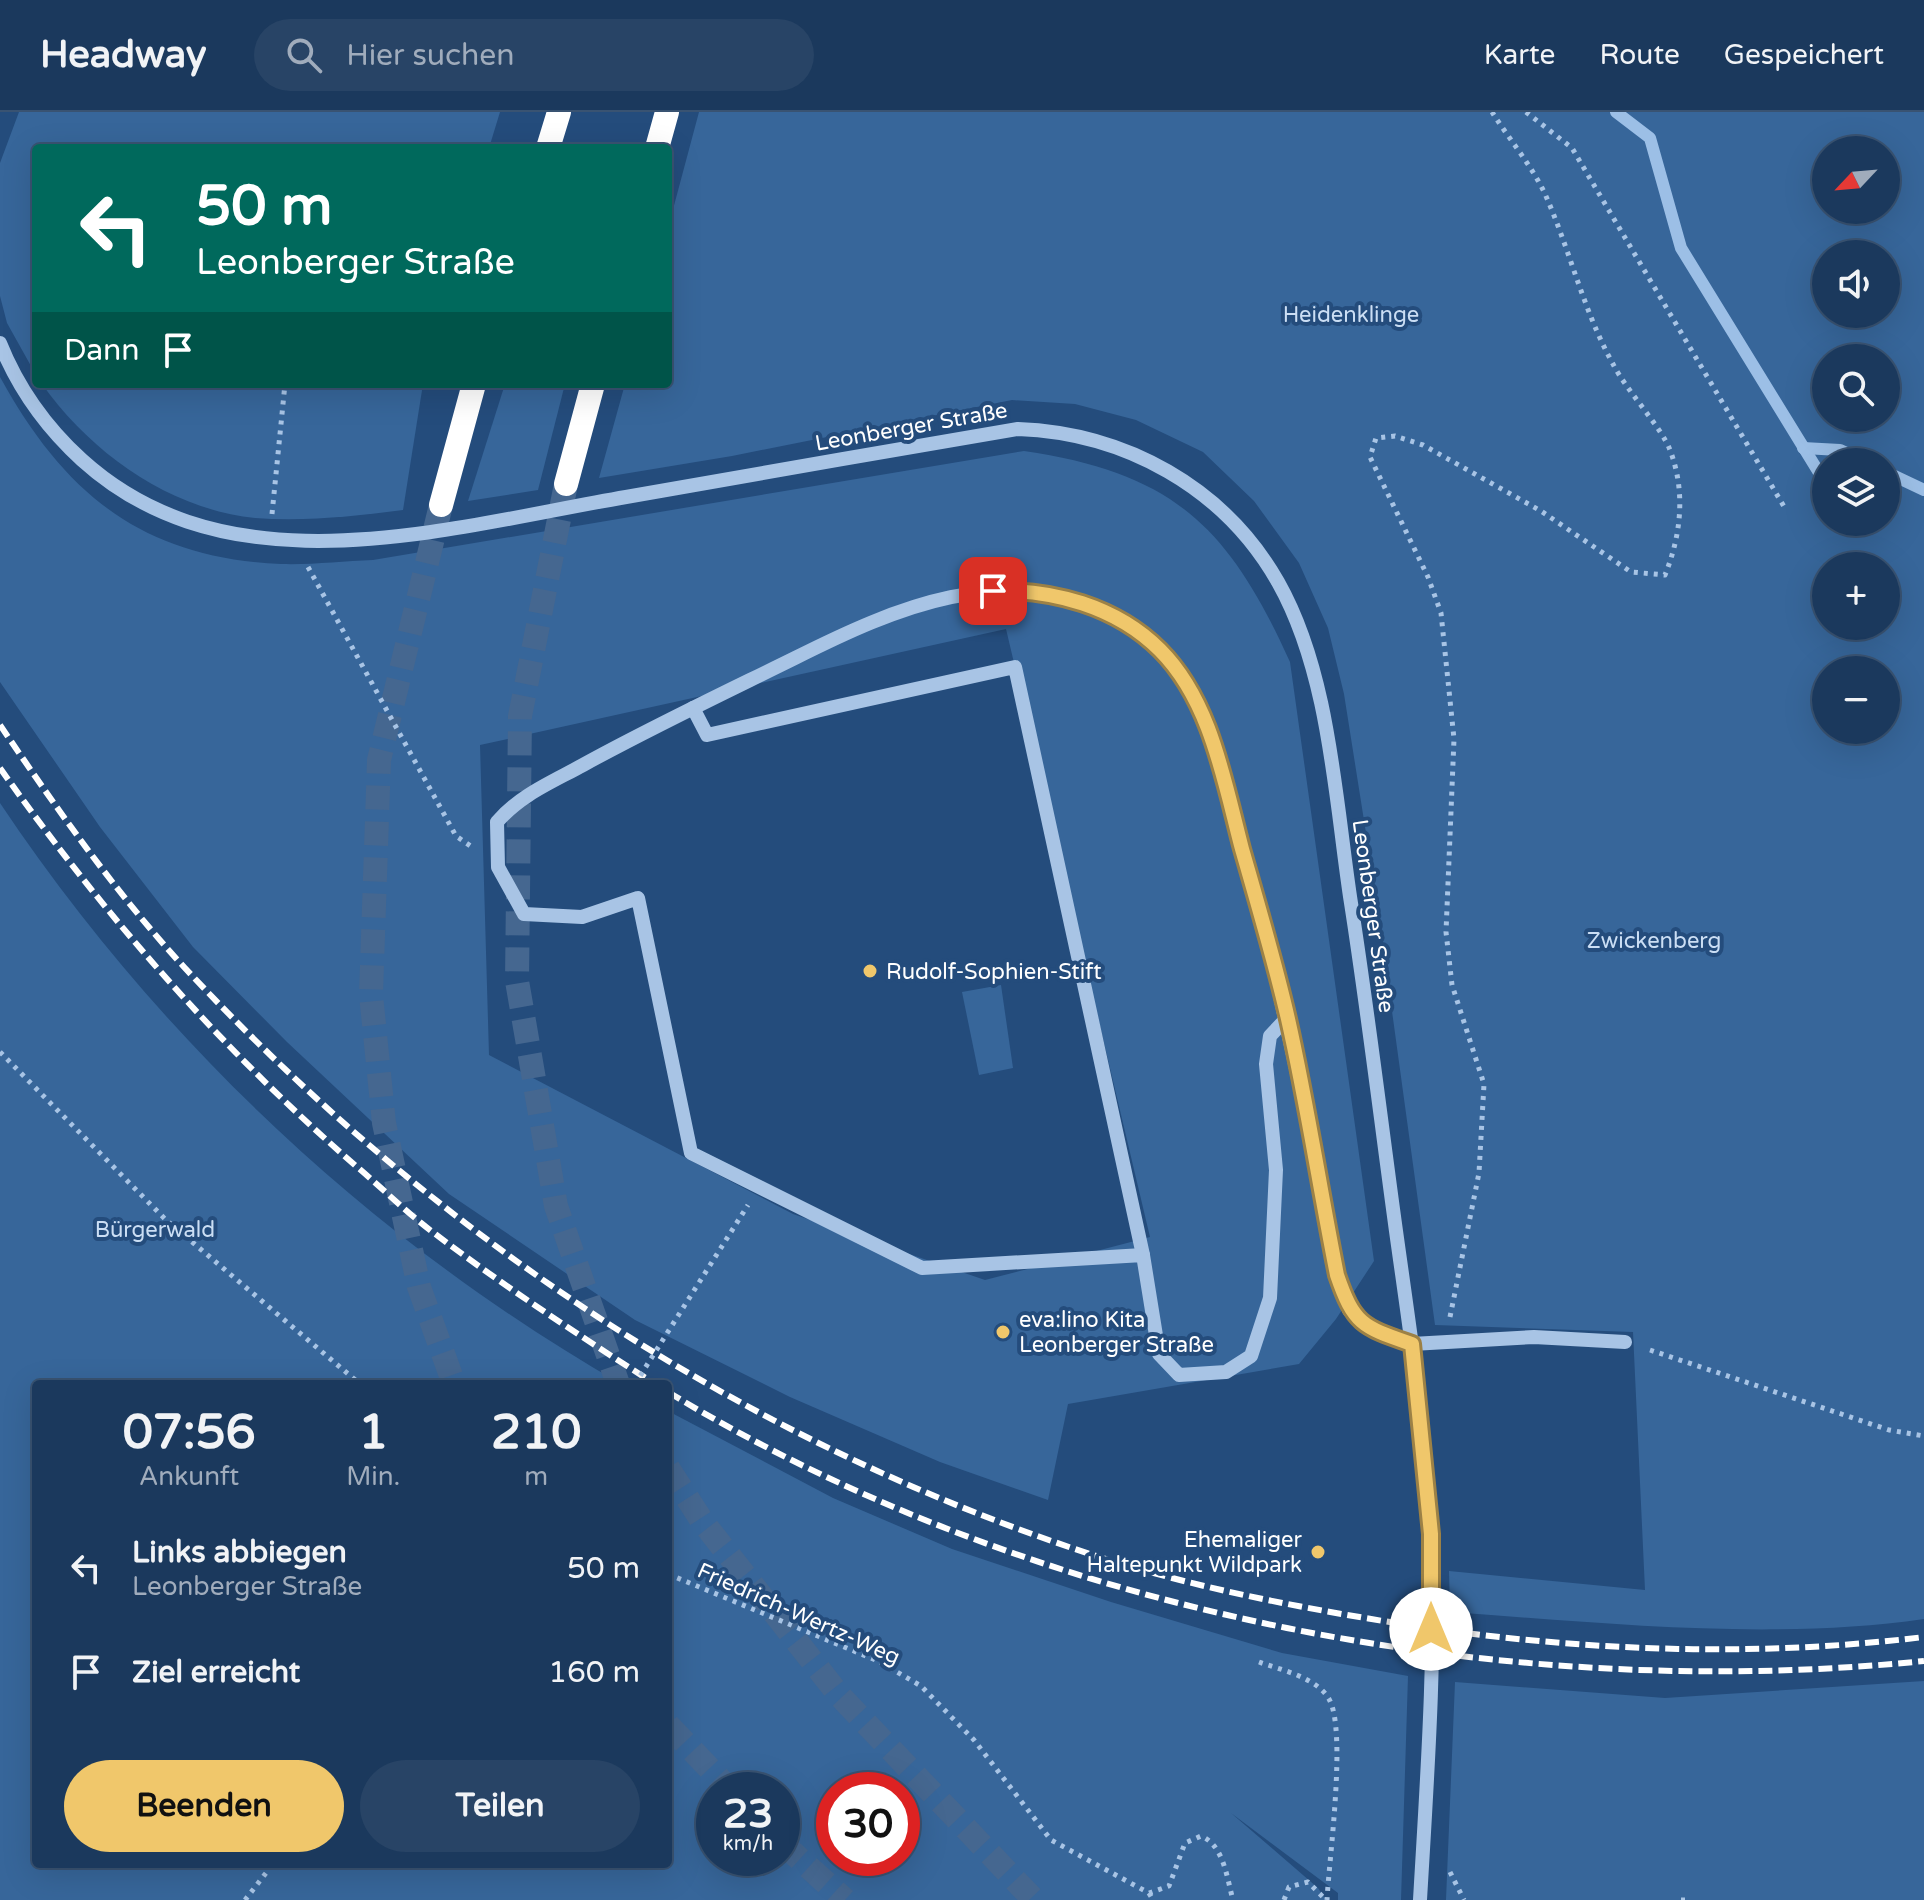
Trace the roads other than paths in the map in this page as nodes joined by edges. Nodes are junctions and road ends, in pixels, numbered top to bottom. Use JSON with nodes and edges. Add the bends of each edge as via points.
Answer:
{"nodes":[{"id":1,"x":559,"y":112,"type":"edge"},
{"id":2,"x":667,"y":112,"type":"edge"},
{"id":3,"x":549,"y":144,"type":"edge"},
{"id":4,"x":658,"y":144,"type":"edge"},
{"id":5,"x":0,"y":343,"type":"edge"},
{"id":6,"x":473,"y":388,"type":"edge"},
{"id":7,"x":592,"y":388,"type":"edge"},
{"id":8,"x":566,"y":484,"type":"tunnel mouth"},
{"id":9,"x":441,"y":505,"type":"tunnel mouth"},
{"id":10,"x":693,"y":708,"type":"junction"},
{"id":11,"x":1287,"y":1018,"type":"junction"},
{"id":12,"x":1143,"y":1255,"type":"junction"},
{"id":13,"x":1625,"y":1342,"type":"road end"},
{"id":14,"x":1412,"y":1344,"type":"junction"},
{"id":15,"x":1420,"y":1900,"type":"edge"}],
"edges":[{"from":1,"to":3,"type":"highway"},
{"from":2,"to":4,"type":"highway"},
{"from":5,"to":14,"type":"street","name":"Leonberger Straße","via":[[39,414],[129,498],[226,534],[270,539],[402,536],[1018,429],[1095,439],[1174,473],[1205,496],[1267,566],[1293,611],[1310,657],[1355,932]]},
{"from":6,"to":9,"type":"highway"},
{"from":7,"to":8,"type":"highway"},
{"from":10,"to":11,"type":"street","via":[[869,621],[970,591],[1070,597],[1099,610],[1158,648],[1201,711]]},
{"from":10,"to":12,"type":"street","via":[[707,735],[1015,667]]},
{"from":10,"to":12,"type":"street","via":[[513,803],[497,822],[498,867],[524,914],[582,917],[638,898],[691,1153],[922,1268]]},
{"from":11,"to":12,"type":"street","via":[[1270,1036],[1266,1064],[1276,1170],[1270,1298],[1251,1356],[1226,1372],[1179,1375],[1159,1354]]},
{"from":11,"to":14,"type":"street","via":[[1337,1275],[1349,1310],[1371,1330]]},
{"from":13,"to":14,"type":"street","via":[[1534,1337]]},
{"from":14,"to":15,"type":"street","name":"Leonberger Straße","via":[[1431,1534],[1432,1692]]}]}
